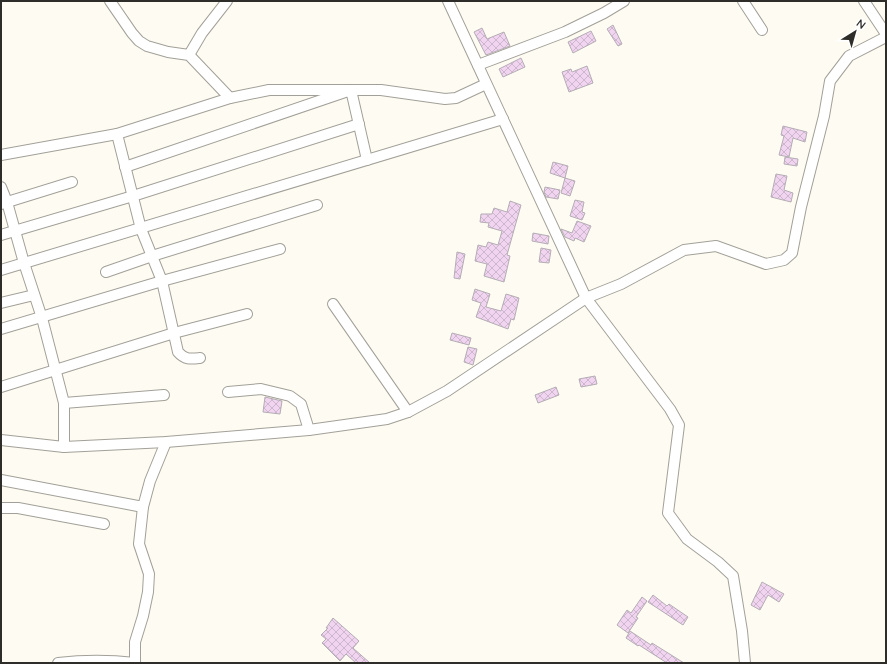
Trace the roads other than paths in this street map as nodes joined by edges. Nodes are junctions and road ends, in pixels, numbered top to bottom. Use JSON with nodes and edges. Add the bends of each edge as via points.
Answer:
{"nodes":[{"id":1,"x":110,"y":1,"type":"edge"},
{"id":2,"x":227,"y":1,"type":"edge"},
{"id":3,"x":448,"y":1,"type":"edge"},
{"id":4,"x":624,"y":1,"type":"edge"},
{"id":5,"x":742,"y":1,"type":"edge"},
{"id":6,"x":864,"y":1,"type":"edge"},
{"id":7,"x":762,"y":30,"type":"dead end"},
{"id":8,"x":886,"y":36,"type":"edge"},
{"id":9,"x":189,"y":55,"type":"junction"},
{"id":10,"x":478,"y":65,"type":"junction"},
{"id":11,"x":486,"y":84,"type":"junction"},
{"id":12,"x":351,"y":90,"type":"junction"},
{"id":13,"x":230,"y":98,"type":"junction"},
{"id":14,"x":503,"y":119,"type":"junction"},
{"id":15,"x":359,"y":124,"type":"junction"},
{"id":16,"x":117,"y":134,"type":"junction"},
{"id":17,"x":1,"y":155,"type":"edge"},
{"id":18,"x":367,"y":160,"type":"junction"},
{"id":19,"x":125,"y":167,"type":"junction"},
{"id":20,"x":72,"y":182,"type":"dead end"},
{"id":21,"x":1,"y":187,"type":"edge"},
{"id":22,"x":133,"y":196,"type":"junction"},
{"id":23,"x":4,"y":203,"type":"edge"},
{"id":24,"x":317,"y":205,"type":"dead end"},
{"id":25,"x":141,"y":229,"type":"junction"},
{"id":26,"x":14,"y":231,"type":"junction"},
{"id":27,"x":1,"y":235,"type":"edge"},
{"id":28,"x":280,"y":249,"type":"dead end"},
{"id":29,"x":152,"y":256,"type":"junction"},
{"id":30,"x":24,"y":263,"type":"junction"},
{"id":31,"x":1,"y":270,"type":"edge"},
{"id":32,"x":106,"y":272,"type":"dead end"},
{"id":33,"x":162,"y":281,"type":"junction"},
{"id":34,"x":34,"y":295,"type":"junction"},
{"id":35,"x":586,"y":298,"type":"junction"},
{"id":36,"x":1,"y":303,"type":"edge"},
{"id":37,"x":333,"y":304,"type":"dead end"},
{"id":38,"x":246,"y":314,"type":"dead end"},
{"id":39,"x":42,"y":318,"type":"junction"},
{"id":40,"x":1,"y":329,"type":"edge"},
{"id":41,"x":174,"y":334,"type":"junction"},
{"id":42,"x":200,"y":358,"type":"dead end"},
{"id":43,"x":56,"y":370,"type":"junction"},
{"id":44,"x":1,"y":387,"type":"edge"},
{"id":45,"x":228,"y":392,"type":"dead end"},
{"id":46,"x":164,"y":395,"type":"dead end"},
{"id":47,"x":64,"y":403,"type":"junction"},
{"id":48,"x":408,"y":412,"type":"junction"},
{"id":49,"x":309,"y":430,"type":"junction"},
{"id":50,"x":1,"y":440,"type":"edge"},
{"id":51,"x":166,"y":442,"type":"junction"},
{"id":52,"x":64,"y":447,"type":"junction"},
{"id":53,"x":1,"y":480,"type":"edge"},
{"id":54,"x":143,"y":507,"type":"junction"},
{"id":55,"x":1,"y":508,"type":"edge"},
{"id":56,"x":104,"y":524,"type":"dead end"},
{"id":57,"x":58,"y":663,"type":"edge"},
{"id":58,"x":135,"y":663,"type":"edge"},
{"id":59,"x":745,"y":663,"type":"edge"}],
"edges":[{"from":1,"to":9,"type":"street","via":[[139,41],[168,52]]},
{"from":2,"to":9,"type":"street","via":[[202,33]]},
{"from":3,"to":10,"type":"street"},
{"from":4,"to":10,"type":"street","via":[[565,32]]},
{"from":5,"to":7,"type":"street"},
{"from":6,"to":8,"type":"street"},
{"from":8,"to":35,"type":"street","via":[[849,56],[830,81],[792,253],[784,260],[766,264],[716,246],[684,250],[621,284]]},
{"from":9,"to":13,"type":"street"},
{"from":10,"to":11,"type":"street"},
{"from":11,"to":12,"type":"street","via":[[456,98],[445,99],[381,90]]},
{"from":11,"to":14,"type":"street"},
{"from":12,"to":13,"type":"street","via":[[270,90]]},
{"from":12,"to":15,"type":"street"},
{"from":12,"to":19,"type":"street"},
{"from":13,"to":16,"type":"street"},
{"from":14,"to":18,"type":"street"},
{"from":14,"to":35,"type":"street"},
{"from":15,"to":18,"type":"street"},
{"from":15,"to":22,"type":"street"},
{"from":16,"to":17,"type":"street"},
{"from":16,"to":19,"type":"street"},
{"from":18,"to":25,"type":"street"},
{"from":19,"to":22,"type":"street"},
{"from":20,"to":23,"type":"street"},
{"from":21,"to":23,"type":"street"},
{"from":22,"to":25,"type":"street"},
{"from":22,"to":26,"type":"street"},
{"from":23,"to":26,"type":"street"},
{"from":24,"to":29,"type":"street"},
{"from":25,"to":29,"type":"street"},
{"from":25,"to":30,"type":"street"},
{"from":26,"to":27,"type":"street"},
{"from":26,"to":30,"type":"street"},
{"from":28,"to":33,"type":"street"},
{"from":29,"to":32,"type":"street"},
{"from":29,"to":33,"type":"street"},
{"from":30,"to":31,"type":"street"},
{"from":30,"to":34,"type":"street"},
{"from":33,"to":39,"type":"street"},
{"from":33,"to":41,"type":"street"},
{"from":34,"to":36,"type":"street"},
{"from":34,"to":39,"type":"street"},
{"from":35,"to":48,"type":"street","via":[[446,391]]},
{"from":35,"to":59,"type":"street","via":[[670,409],[679,425],[668,513],[686,539],[733,576]]},
{"from":37,"to":48,"type":"street"},
{"from":38,"to":41,"type":"street"},
{"from":39,"to":40,"type":"street"},
{"from":39,"to":43,"type":"street"},
{"from":41,"to":42,"type":"street","via":[[178,352],[182,356],[188,360]]},
{"from":41,"to":43,"type":"street"},
{"from":43,"to":44,"type":"street"},
{"from":43,"to":47,"type":"street"},
{"from":45,"to":49,"type":"street","via":[[262,389],[290,396],[301,404]]},
{"from":46,"to":47,"type":"street"},
{"from":47,"to":52,"type":"street"},
{"from":48,"to":49,"type":"street","via":[[387,419]]},
{"from":49,"to":51,"type":"street"},
{"from":50,"to":52,"type":"street"},
{"from":51,"to":52,"type":"street"},
{"from":51,"to":54,"type":"street","via":[[150,481]]},
{"from":53,"to":54,"type":"street"},
{"from":54,"to":58,"type":"street","via":[[139,544],[149,574],[148,592],[135,642]]},
{"from":55,"to":56,"type":"street","via":[[18,508]]},
{"from":57,"to":58,"type":"street","via":[[106,660]]}]}
